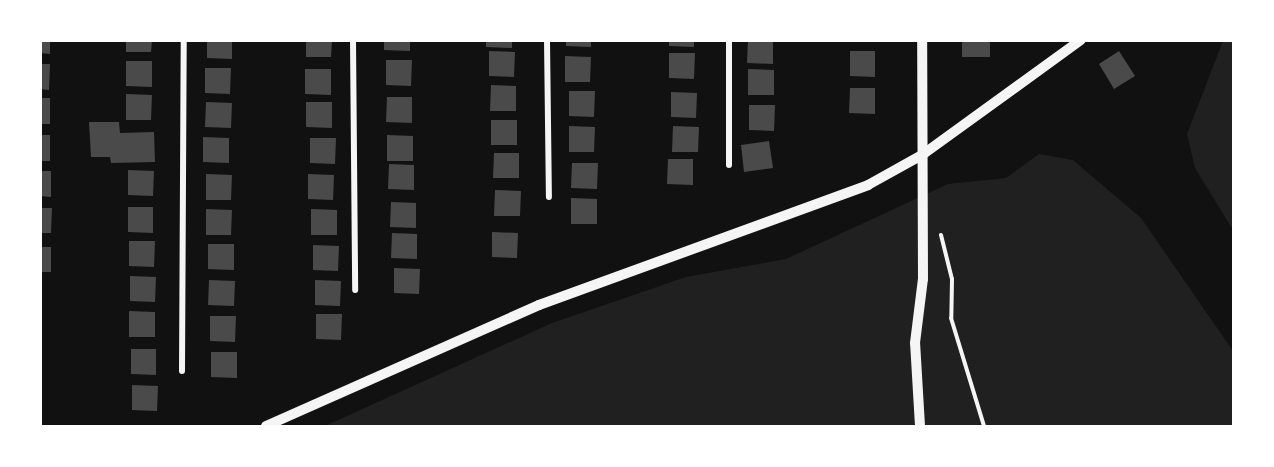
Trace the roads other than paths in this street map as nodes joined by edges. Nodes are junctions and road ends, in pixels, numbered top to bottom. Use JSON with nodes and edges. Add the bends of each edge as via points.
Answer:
{"nodes":[{"id":1,"x":184,"y":40,"type":"edge"},
{"id":2,"x":353,"y":40,"type":"edge"},
{"id":3,"x":547,"y":40,"type":"edge"},
{"id":4,"x":729,"y":40,"type":"edge"},
{"id":5,"x":922,"y":40,"type":"edge"},
{"id":6,"x":1081,"y":40,"type":"edge"},
{"id":7,"x":922,"y":155,"type":"junction"},
{"id":8,"x":729,"y":165,"type":"dead end"},
{"id":9,"x":549,"y":197,"type":"dead end"},
{"id":10,"x":355,"y":290,"type":"dead end"},
{"id":11,"x":182,"y":371,"type":"dead end"},
{"id":12,"x":266,"y":426,"type":"edge"},
{"id":13,"x":920,"y":426,"type":"edge"}],
"edges":[{"from":1,"to":11,"type":"street"},
{"from":2,"to":10,"type":"street"},
{"from":3,"to":9,"type":"street"},
{"from":4,"to":8,"type":"street"},
{"from":5,"to":7,"type":"street"},
{"from":6,"to":7,"type":"street"},
{"from":7,"to":12,"type":"street","via":[[824,203],[539,305]]},
{"from":7,"to":13,"type":"street","via":[[923,279],[915,343]]}]}
